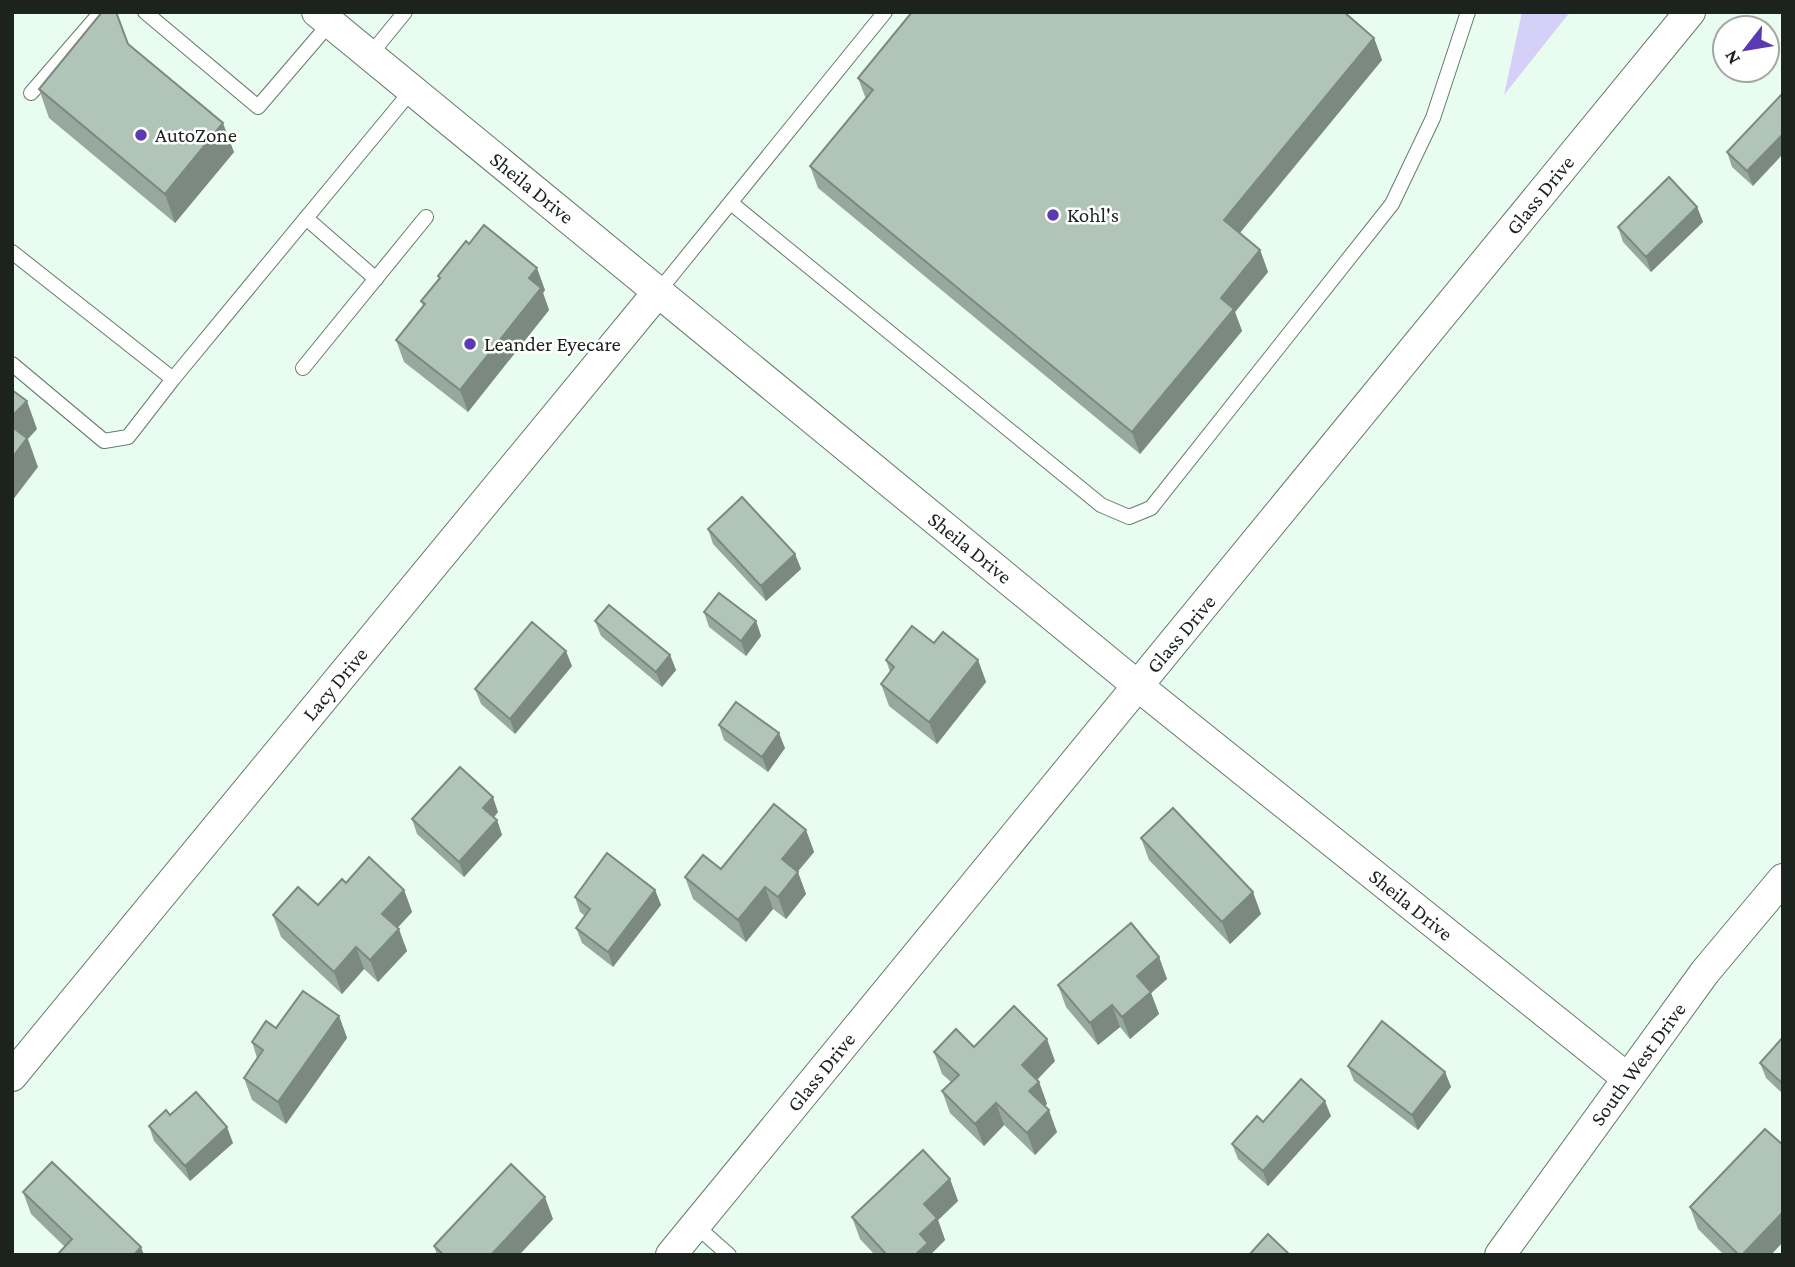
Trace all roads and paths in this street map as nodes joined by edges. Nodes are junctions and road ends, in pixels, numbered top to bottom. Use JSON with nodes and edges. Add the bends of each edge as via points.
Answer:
{"nodes":[{"id":1,"x":101,"y":12,"type":"edge"},
{"id":2,"x":145,"y":12,"type":"edge"},
{"id":3,"x":405,"y":12,"type":"edge"},
{"id":4,"x":885,"y":12,"type":"edge"},
{"id":5,"x":1468,"y":12,"type":"edge"},
{"id":6,"x":1690,"y":12,"type":"edge"},
{"id":7,"x":324,"y":18,"type":"edge"},
{"id":8,"x":370,"y":55,"type":"junction"},
{"id":9,"x":412,"y":90,"type":"junction"},
{"id":10,"x":31,"y":93,"type":"dead end"},
{"id":11,"x":731,"y":203,"type":"junction"},
{"id":12,"x":426,"y":217,"type":"dead end"},
{"id":13,"x":306,"y":218,"type":"junction"},
{"id":14,"x":12,"y":252,"type":"edge"},
{"id":15,"x":376,"y":279,"type":"junction"},
{"id":16,"x":659,"y":292,"type":"junction"},
{"id":17,"x":12,"y":364,"type":"edge"},
{"id":18,"x":303,"y":368,"type":"dead end"},
{"id":19,"x":173,"y":379,"type":"junction"},
{"id":20,"x":1138,"y":685,"type":"junction"},
{"id":21,"x":1783,"y":878,"type":"edge"},
{"id":22,"x":12,"y":1076,"type":"edge"},
{"id":23,"x":1627,"y":1079,"type":"junction"},
{"id":24,"x":695,"y":1225,"type":"junction"},
{"id":25,"x":671,"y":1255,"type":"edge"},
{"id":26,"x":729,"y":1255,"type":"edge"},
{"id":27,"x":1500,"y":1255,"type":"edge"}],
"edges":[{"from":1,"to":10,"type":"lane"},
{"from":2,"to":7,"type":"lane","via":[[258,107]]},
{"from":3,"to":8,"type":"lane"},
{"from":4,"to":11,"type":"lane"},
{"from":5,"to":11,"type":"lane","via":[[1433,118],[1392,204],[1151,508],[1129,517],[1101,505]]},
{"from":6,"to":20,"type":"street","name":"Glass Drive"},
{"from":7,"to":8,"type":"street","name":"Sheila Drive"},
{"from":8,"to":9,"type":"street","name":"Sheila Drive"},
{"from":9,"to":13,"type":"lane"},
{"from":9,"to":16,"type":"street","name":"Sheila Drive"},
{"from":11,"to":16,"type":"lane"},
{"from":12,"to":15,"type":"lane"},
{"from":13,"to":15,"type":"lane"},
{"from":13,"to":19,"type":"lane"},
{"from":14,"to":19,"type":"lane"},
{"from":15,"to":18,"type":"lane"},
{"from":16,"to":20,"type":"street","name":"Sheila Drive"},
{"from":16,"to":22,"type":"street","name":"Lacy Drive"},
{"from":17,"to":19,"type":"lane","via":[[104,441],[128,437]]},
{"from":20,"to":23,"type":"street","name":"Sheila Drive"},
{"from":20,"to":24,"type":"street","name":"Glass Drive"},
{"from":21,"to":23,"type":"street","name":"South West Drive","via":[[1705,972]]},
{"from":23,"to":27,"type":"street","name":"South West Drive"},
{"from":24,"to":25,"type":"street","name":"Glass Drive"},
{"from":24,"to":26,"type":"lane"}]}
